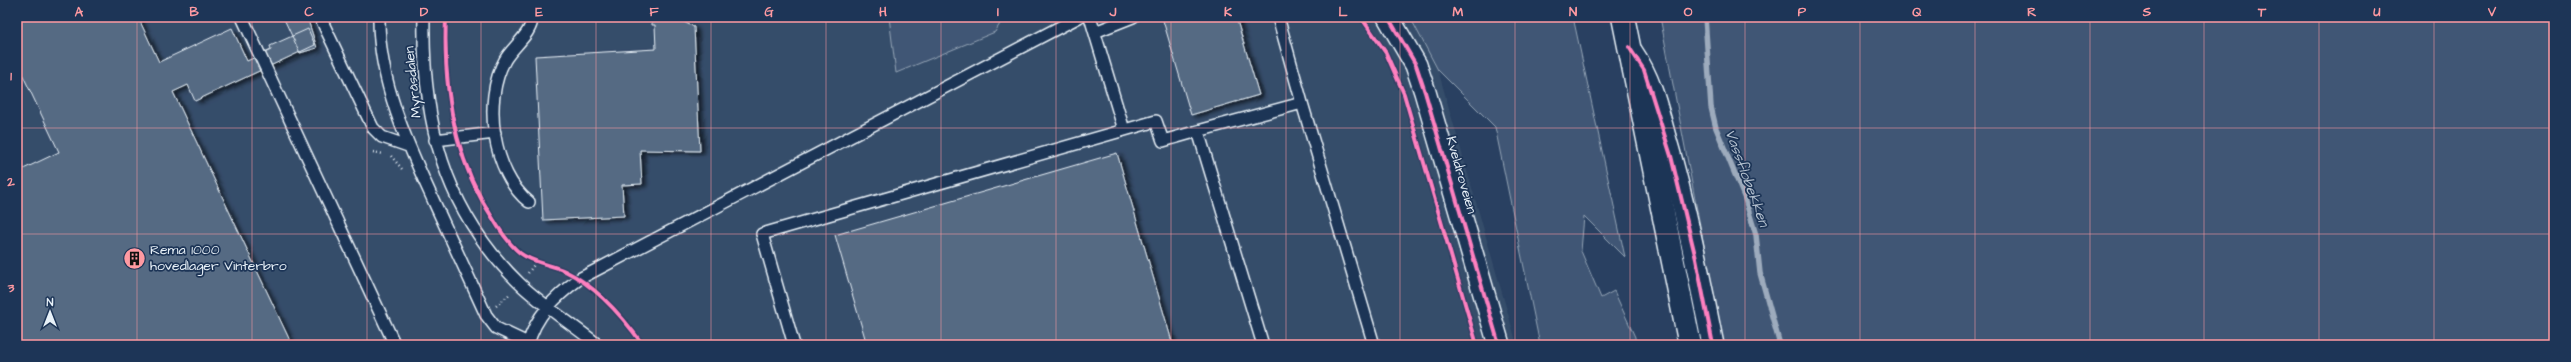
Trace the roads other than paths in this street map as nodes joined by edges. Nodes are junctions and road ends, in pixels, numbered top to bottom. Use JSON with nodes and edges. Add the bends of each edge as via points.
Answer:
{"nodes":[{"id":1,"x":242,"y":17,"type":"edge"},
{"id":2,"x":320,"y":17,"type":"edge"},
{"id":3,"x":424,"y":17,"type":"edge"},
{"id":4,"x":532,"y":17,"type":"edge"},
{"id":5,"x":1080,"y":17,"type":"edge"},
{"id":6,"x":1090,"y":17,"type":"edge"},
{"id":7,"x":1132,"y":17,"type":"edge"},
{"id":8,"x":1278,"y":17,"type":"edge"},
{"id":9,"x":1388,"y":17,"type":"edge"},
{"id":10,"x":1611,"y":17,"type":"edge"},
{"id":11,"x":1623,"y":17,"type":"edge"},
{"id":12,"x":379,"y":20,"type":"dead end"},
{"id":13,"x":1095,"y":32,"type":"junction"},
{"id":14,"x":1629,"y":47,"type":"junction"},
{"id":15,"x":1302,"y":103,"type":"junction"},
{"id":16,"x":1124,"y":130,"type":"junction"},
{"id":17,"x":1198,"y":131,"type":"junction"},
{"id":18,"x":495,"y":133,"type":"junction"},
{"id":19,"x":435,"y":140,"type":"junction"},
{"id":20,"x":408,"y":146,"type":"junction"},
{"id":21,"x":530,"y":202,"type":"dead end"},
{"id":22,"x":547,"y":307,"type":"junction"},
{"id":23,"x":528,"y":344,"type":"edge"},
{"id":24,"x":395,"y":345,"type":"edge"},
{"id":25,"x":598,"y":345,"type":"edge"},
{"id":26,"x":794,"y":345,"type":"edge"},
{"id":27,"x":1262,"y":345,"type":"edge"},
{"id":28,"x":1374,"y":345,"type":"edge"},
{"id":29,"x":1499,"y":345,"type":"edge"},
{"id":30,"x":1677,"y":345,"type":"edge"},
{"id":31,"x":1690,"y":345,"type":"edge"},
{"id":32,"x":1713,"y":345,"type":"edge"}],
"edges":[{"from":1,"to":24,"type":"lane"},
{"from":2,"to":20,"type":"lane","via":[[374,128],[382,137]]},
{"from":3,"to":19,"type":"lane","name":"Myråsdalen","via":[[425,77]]},
{"from":4,"to":18,"type":"lane","via":[[528,30],[505,59],[498,75],[493,94]]},
{"from":5,"to":22,"type":"lane","via":[[579,279]]},
{"from":6,"to":13,"type":"lane"},
{"from":7,"to":13,"type":"lane"},
{"from":8,"to":15,"type":"lane"},
{"from":9,"to":29,"type":"street","name":"Kveldroveien","via":[[1416,66],[1425,92]]},
{"from":10,"to":30,"type":"highway"},
{"from":11,"to":14,"type":"highway"},
{"from":12,"to":20,"type":"lane","via":[[379,37],[386,74]]},
{"from":13,"to":16,"type":"lane"},
{"from":14,"to":31,"type":"highway"},
{"from":14,"to":32,"type":"street","via":[[1644,70],[1671,156],[1696,259]]},
{"from":15,"to":17,"type":"lane"},
{"from":15,"to":28,"type":"lane"},
{"from":16,"to":17,"type":"lane","via":[[1156,121],[1163,141]]},
{"from":16,"to":26,"type":"lane","via":[[762,234]]},
{"from":17,"to":27,"type":"lane"},
{"from":18,"to":19,"type":"lane"},
{"from":18,"to":21,"type":"lane","via":[[511,183],[518,193]]},
{"from":19,"to":22,"type":"lane","name":"Myråsdalen","via":[[450,185],[476,232],[519,283]]},
{"from":20,"to":23,"type":"lane","via":[[486,315],[496,328]]},
{"from":22,"to":23,"type":"lane","via":[[536,322]]},
{"from":22,"to":25,"type":"lane","name":"Myråsdalen"}]}
